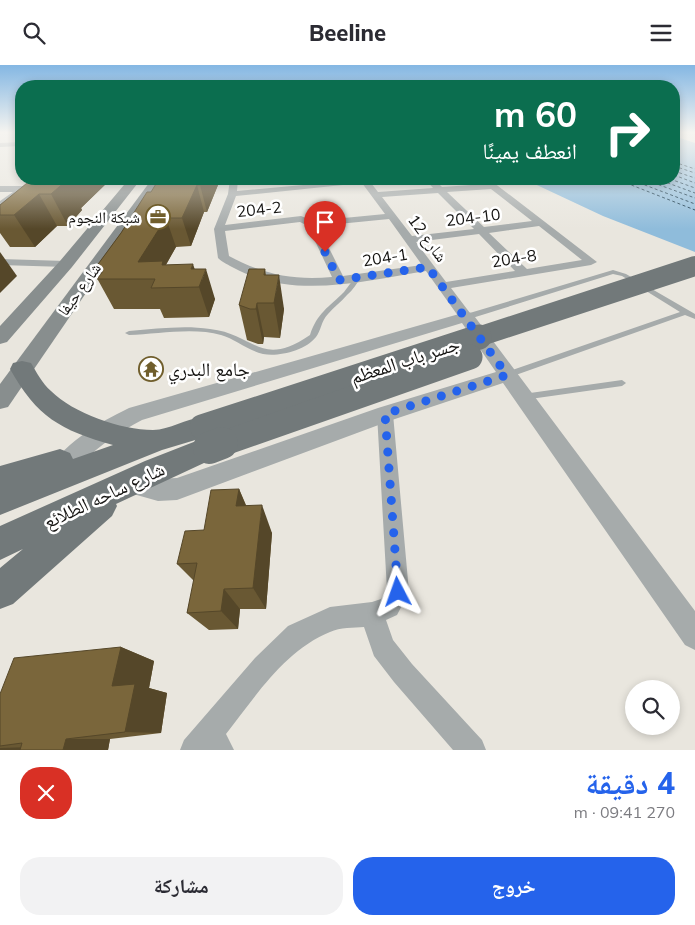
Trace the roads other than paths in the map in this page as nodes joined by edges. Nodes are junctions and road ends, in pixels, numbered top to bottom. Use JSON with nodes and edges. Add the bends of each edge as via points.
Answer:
{"nodes":[{"id":1,"x":18,"y":185,"type":"edge"},
{"id":2,"x":130,"y":185,"type":"edge"},
{"id":3,"x":154,"y":185,"type":"edge"},
{"id":4,"x":233,"y":185,"type":"edge"},
{"id":5,"x":283,"y":185,"type":"edge"},
{"id":6,"x":368,"y":185,"type":"edge"},
{"id":7,"x":436,"y":185,"type":"edge"},
{"id":8,"x":495,"y":186,"type":"joint"},
{"id":9,"x":14,"y":188,"type":"junction"},
{"id":10,"x":0,"y":189,"type":"edge"},
{"id":11,"x":440,"y":189,"type":"junction"},
{"id":12,"x":232,"y":194,"type":"junction"},
{"id":13,"x":375,"y":195,"type":"junction"},
{"id":14,"x":0,"y":205,"type":"edge"},
{"id":15,"x":391,"y":216,"type":"junction"},
{"id":16,"x":542,"y":223,"type":"junction"},
{"id":17,"x":312,"y":225,"type":"junction"},
{"id":18,"x":219,"y":229,"type":"junction"},
{"id":19,"x":482,"y":231,"type":"junction"},
{"id":20,"x":409,"y":240,"type":"junction"},
{"id":21,"x":0,"y":262,"type":"edge"},
{"id":22,"x":66,"y":264,"type":"junction"},
{"id":23,"x":695,"y":266,"type":"edge"},
{"id":24,"x":428,"y":267,"type":"junction"},
{"id":25,"x":524,"y":273,"type":"junction"},
{"id":26,"x":358,"y":277,"type":"junction"},
{"id":27,"x":339,"y":280,"type":"junction"},
{"id":28,"x":695,"y":280,"type":"edge"},
{"id":29,"x":443,"y":286,"type":"junction"},
{"id":30,"x":686,"y":313,"type":"junction"},
{"id":31,"x":466,"y":317,"type":"junction"},
{"id":32,"x":695,"y":317,"type":"edge"},
{"id":33,"x":130,"y":333,"type":"dead end"},
{"id":34,"x":0,"y":338,"type":"edge"},
{"id":35,"x":22,"y":369,"type":"junction"},
{"id":36,"x":507,"y":375,"type":"junction"},
{"id":37,"x":622,"y":383,"type":"dead end"},
{"id":38,"x":523,"y":397,"type":"junction"},
{"id":39,"x":0,"y":401,"type":"edge"},
{"id":40,"x":385,"y":414,"type":"junction"},
{"id":41,"x":104,"y":431,"type":"junction"},
{"id":42,"x":205,"y":437,"type":"junction"},
{"id":43,"x":156,"y":441,"type":"junction"},
{"id":44,"x":61,"y":470,"type":"junction"},
{"id":45,"x":0,"y":479,"type":"edge"},
{"id":46,"x":127,"y":483,"type":"junction"},
{"id":47,"x":0,"y":501,"type":"edge"},
{"id":48,"x":0,"y":543,"type":"edge"},
{"id":49,"x":0,"y":591,"type":"edge"},
{"id":50,"x":372,"y":615,"type":"junction"},
{"id":51,"x":695,"y":635,"type":"edge"},
{"id":52,"x":207,"y":744,"type":"edge"},
{"id":53,"x":472,"y":750,"type":"edge"}],
"edges":[{"from":1,"to":9,"type":"street"},
{"from":2,"to":22,"type":"main road","name":"شارع حيفا"},
{"from":3,"to":35,"type":"main road","name":"شارع حيفا"},
{"from":4,"to":12,"type":"street"},
{"from":5,"to":12,"type":"street"},
{"from":6,"to":13,"type":"street","name":"شارع 12"},
{"from":7,"to":11,"type":"street"},
{"from":8,"to":11,"type":"street"},
{"from":8,"to":16,"type":"street"},
{"from":9,"to":10,"type":"street"},
{"from":9,"to":14,"type":"street","via":[[23,190]]},
{"from":11,"to":13,"type":"street"},
{"from":11,"to":19,"type":"street"},
{"from":12,"to":18,"type":"street"},
{"from":13,"to":15,"type":"street","name":"شارع 12"},
{"from":15,"to":17,"type":"street","name":"204-2"},
{"from":15,"to":20,"type":"street","name":"شارع 12"},
{"from":16,"to":19,"type":"street","name":"204-10"},
{"from":16,"to":25,"type":"street","name":"204-8","via":[[591,262]]},
{"from":17,"to":18,"type":"street","name":"204-2","via":[[301,219]]},
{"from":17,"to":27,"type":"street"},
{"from":18,"to":27,"type":"street","name":"204-1","via":[[224,258],[238,268],[300,282]]},
{"from":19,"to":20,"type":"street","name":"204-10"},
{"from":19,"to":25,"type":"street"},
{"from":20,"to":24,"type":"street","name":"شارع 12"},
{"from":21,"to":22,"type":"street"},
{"from":22,"to":34,"type":"main road","name":"شارع حيفا"},
{"from":23,"to":42,"type":"main road","name":"جسر باب المعظم","bridge":true},
{"from":24,"to":26,"type":"street","name":"204-1"},
{"from":24,"to":29,"type":"street","name":"شارع 12"},
{"from":25,"to":29,"type":"street","name":"204-8"},
{"from":26,"to":27,"type":"street","name":"204-1"},
{"from":26,"to":33,"type":"lane","via":[[318,320],[313,336],[285,352],[268,353],[225,333],[209,331]]},
{"from":28,"to":42,"type":"main road","name":"جسر باب المعظم","bridge":true},
{"from":29,"to":31,"type":"street","name":"شارع 12"},
{"from":30,"to":31,"type":"lane","via":[[624,275],[613,272]]},
{"from":30,"to":32,"type":"lane"},
{"from":30,"to":36,"type":"lane"},
{"from":31,"to":36,"type":"street"},
{"from":31,"to":41,"type":"street","via":[[136,414]]},
{"from":35,"to":39,"type":"main road","name":"شارع حيفا"},
{"from":35,"to":41,"type":"main road","via":[[32,387],[49,403]]},
{"from":36,"to":38,"type":"street"},
{"from":36,"to":40,"type":"street"},
{"from":37,"to":38,"type":"lane"},
{"from":38,"to":51,"type":"street"},
{"from":40,"to":46,"type":"street","via":[[177,489],[158,490]]},
{"from":40,"to":50,"type":"street","via":[[398,592],[389,607]]},
{"from":41,"to":43,"type":"main road","via":[[129,439]]},
{"from":41,"to":44,"type":"street"},
{"from":42,"to":43,"type":"main road"},
{"from":42,"to":46,"type":"main road","name":"شارع ساحه الطلائع"},
{"from":43,"to":44,"type":"main road"},
{"from":44,"to":45,"type":"main road"},
{"from":44,"to":47,"type":"main road"},
{"from":46,"to":48,"type":"main road","name":"شارع ساحه الطلائع"},
{"from":46,"to":49,"type":"main road"},
{"from":50,"to":52,"type":"street","via":[[330,619],[297,635],[264,667]]},
{"from":50,"to":53,"type":"street","via":[[383,647]]}]}
